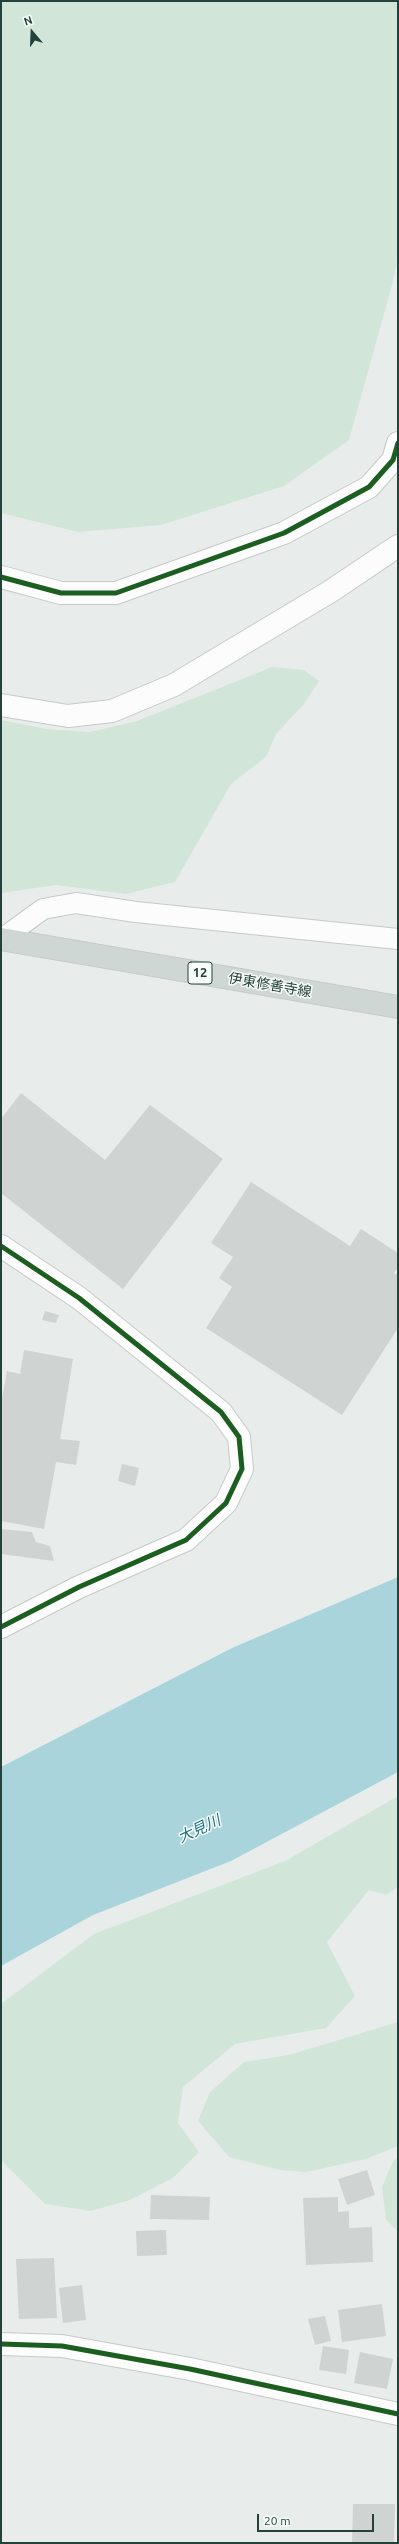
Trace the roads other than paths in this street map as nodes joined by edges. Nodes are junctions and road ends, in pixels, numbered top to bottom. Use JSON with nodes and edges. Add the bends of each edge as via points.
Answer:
{"nodes":[{"id":1,"x":398,"y":444,"type":"edge"},
{"id":2,"x":398,"y":546,"type":"edge"},
{"id":3,"x":1,"y":577,"type":"edge"},
{"id":4,"x":1,"y":705,"type":"edge"},
{"id":5,"x":1,"y":939,"type":"edge"},
{"id":6,"x":398,"y":939,"type":"edge"},
{"id":7,"x":398,"y":1007,"type":"edge"},
{"id":8,"x":1,"y":1246,"type":"edge"},
{"id":9,"x":1,"y":1627,"type":"edge"},
{"id":10,"x":1,"y":2344,"type":"edge"},
{"id":11,"x":398,"y":2414,"type":"edge"}],
"edges":[{"from":1,"to":3,"type":"street","via":[[393,460],[369,487],[284,533],[116,593],[61,593]]},
{"from":2,"to":4,"type":"street","via":[[331,592],[174,685],[112,712],[68,716]]},
{"from":5,"to":6,"type":"lane","via":[[43,909],[76,903],[144,913]]},
{"from":5,"to":7,"type":"main road","name":"伊東修善寺線","number":"12"},
{"from":8,"to":9,"type":"street","via":[[79,1298],[221,1412],[239,1437],[242,1469],[226,1503],[186,1540],[79,1587]]},
{"from":10,"to":11,"type":"street","via":[[62,2346],[190,2369]]}]}
